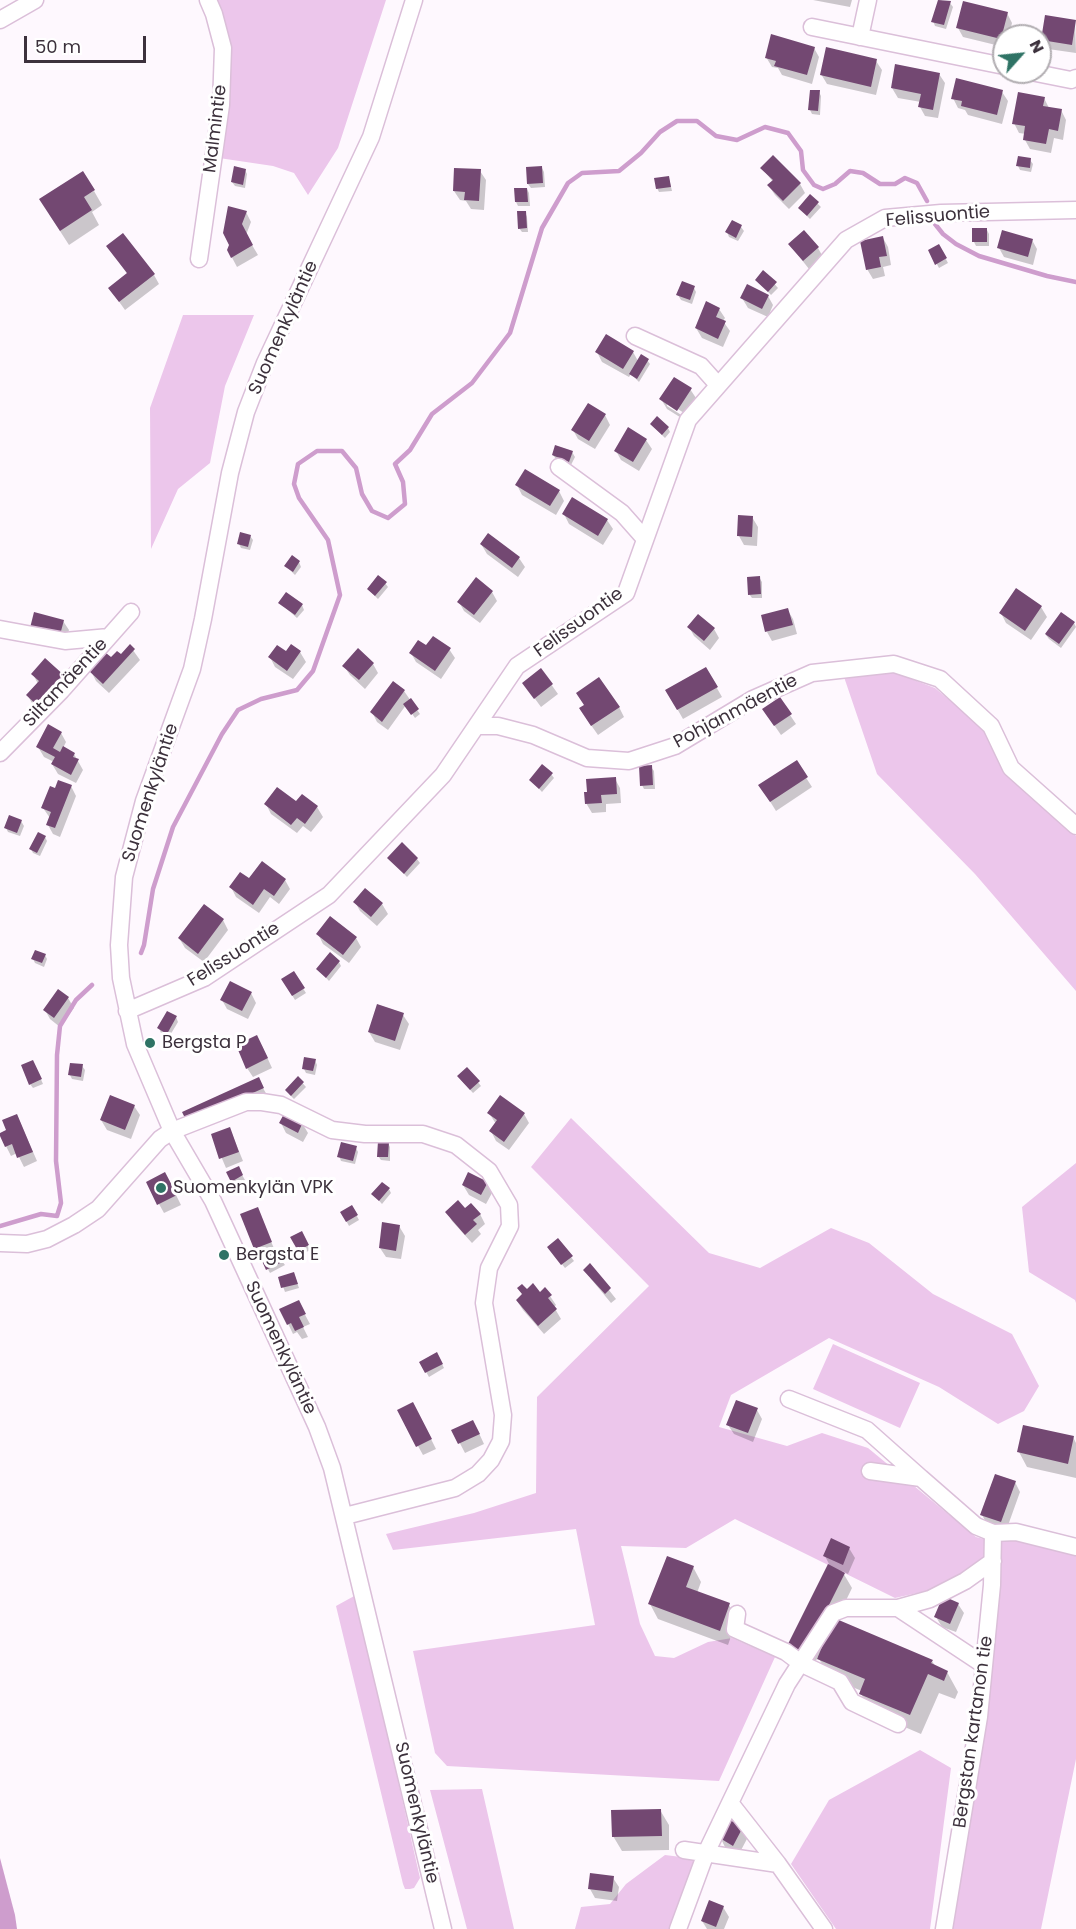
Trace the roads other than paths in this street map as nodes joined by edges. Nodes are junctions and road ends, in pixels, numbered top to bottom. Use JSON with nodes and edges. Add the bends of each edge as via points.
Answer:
{"nodes":[{"id":1,"x":35,"y":0,"type":"edge"},
{"id":2,"x":208,"y":0,"type":"edge"},
{"id":3,"x":414,"y":0,"type":"edge"},
{"id":4,"x":868,"y":0,"type":"edge"},
{"id":5,"x":0,"y":20,"type":"edge"},
{"id":6,"x":812,"y":27,"type":"dead end"},
{"id":7,"x":860,"y":37,"type":"junction"},
{"id":8,"x":992,"y":64,"type":"edge"},
{"id":9,"x":1052,"y":76,"type":"edge"},
{"id":10,"x":1076,"y":78,"type":"edge"},
{"id":11,"x":1076,"y":210,"type":"edge"},
{"id":12,"x":199,"y":259,"type":"dead end"},
{"id":13,"x":635,"y":336,"type":"dead end"},
{"id":14,"x":718,"y":385,"type":"junction"},
{"id":15,"x":559,"y":467,"type":"dead end"},
{"id":16,"x":645,"y":539,"type":"junction"},
{"id":17,"x":131,"y":612,"type":"dead end"},
{"id":18,"x":0,"y":629,"type":"edge"},
{"id":19,"x":108,"y":637,"type":"junction"},
{"id":20,"x":477,"y":726,"type":"junction"},
{"id":21,"x":0,"y":753,"type":"edge"},
{"id":22,"x":1076,"y":826,"type":"edge"},
{"id":23,"x":127,"y":1011,"type":"junction"},
{"id":24,"x":172,"y":1131,"type":"junction"},
{"id":25,"x":0,"y":1243,"type":"edge"},
{"id":26,"x":789,"y":1399,"type":"dead end"},
{"id":27,"x":870,"y":1471,"type":"dead end"},
{"id":28,"x":921,"y":1478,"type":"junction"},
{"id":29,"x":345,"y":1516,"type":"junction"},
{"id":30,"x":993,"y":1533,"type":"junction"},
{"id":31,"x":1076,"y":1547,"type":"edge"},
{"id":32,"x":993,"y":1561,"type":"junction"},
{"id":33,"x":898,"y":1608,"type":"junction"},
{"id":34,"x":737,"y":1614,"type":"dead end"},
{"id":35,"x":801,"y":1664,"type":"junction"},
{"id":36,"x":984,"y":1665,"type":"junction"},
{"id":37,"x":898,"y":1724,"type":"dead end"},
{"id":38,"x":731,"y":1804,"type":"junction"},
{"id":39,"x":684,"y":1850,"type":"dead end"},
{"id":40,"x":706,"y":1853,"type":"junction"},
{"id":41,"x":778,"y":1864,"type":"junction"},
{"id":42,"x":443,"y":1929,"type":"edge"},
{"id":43,"x":678,"y":1929,"type":"edge"},
{"id":44,"x":824,"y":1929,"type":"edge"},
{"id":45,"x":944,"y":1929,"type":"edge"}],
"edges":[{"from":1,"to":5,"type":"street"},
{"from":2,"to":12,"type":"street","name":"Malmintie","via":[[224,48],[221,105]]},
{"from":3,"to":23,"type":"street","name":"Suomenkyläntie","via":[[371,136],[246,412],[230,473],[192,669],[144,801],[124,877],[119,945]]},
{"from":4,"to":7,"type":"street"},
{"from":6,"to":7,"type":"street"},
{"from":7,"to":8,"type":"street"},
{"from":9,"to":10,"type":"street"},
{"from":11,"to":14,"type":"street","name":"Felissuontie","via":[[885,218],[846,240]]},
{"from":13,"to":14,"type":"street","via":[[701,366]]},
{"from":14,"to":16,"type":"street","name":"Felissuontie","via":[[688,420]]},
{"from":15,"to":16,"type":"street","via":[[622,513]]},
{"from":16,"to":20,"type":"street","name":"Felissuontie","via":[[626,593],[517,666]]},
{"from":17,"to":19,"type":"street","name":"Siltamäentie"},
{"from":18,"to":19,"type":"street","via":[[65,641]]},
{"from":19,"to":21,"type":"street","name":"Siltamäentie"},
{"from":20,"to":22,"type":"street","name":"Pohjanmäentie","via":[[498,726],[533,735],[587,758],[629,761],[675,746],[753,699],[812,673],[894,664],[940,680],[990,726],[1011,768]]},
{"from":20,"to":23,"type":"street","name":"Felissuontie","via":[[443,775],[328,895],[204,978]]},
{"from":23,"to":24,"type":"street","name":"Suomenkyläntie","via":[[135,1044]]},
{"from":24,"to":25,"type":"street","via":[[160,1139],[98,1209],[74,1225],[27,1244]]},
{"from":24,"to":29,"type":"street","name":"Suomenkyläntie","via":[[213,1201],[317,1427]]},
{"from":24,"to":29,"type":"street","via":[[246,1102],[262,1102],[281,1105],[332,1130],[423,1134],[456,1145],[489,1172],[509,1205],[510,1226],[489,1268],[484,1303],[503,1415],[501,1442],[478,1474],[454,1488]]},
{"from":26,"to":28,"type":"street","via":[[867,1430]]},
{"from":27,"to":28,"type":"street"},
{"from":28,"to":30,"type":"street","via":[[976,1526]]},
{"from":29,"to":42,"type":"street","name":"Suomenkyläntie"},
{"from":30,"to":31,"type":"street","via":[[1016,1532]]},
{"from":30,"to":32,"type":"street","name":"Bergstan kartanon tie"},
{"from":32,"to":33,"type":"street","via":[[930,1599]]},
{"from":32,"to":36,"type":"street","name":"Bergstan kartanon tie"},
{"from":33,"to":35,"type":"street","via":[[846,1608],[833,1613]]},
{"from":33,"to":36,"type":"street"},
{"from":34,"to":35,"type":"street","via":[[735,1629],[786,1652]]},
{"from":35,"to":37,"type":"street","via":[[840,1682],[852,1702]]},
{"from":35,"to":38,"type":"street","via":[[787,1684]]},
{"from":36,"to":45,"type":"street","name":"Bergstan kartanon tie"},
{"from":38,"to":40,"type":"street"},
{"from":38,"to":41,"type":"street"},
{"from":39,"to":40,"type":"street"},
{"from":40,"to":41,"type":"street"},
{"from":40,"to":43,"type":"street"},
{"from":41,"to":44,"type":"street"}]}
